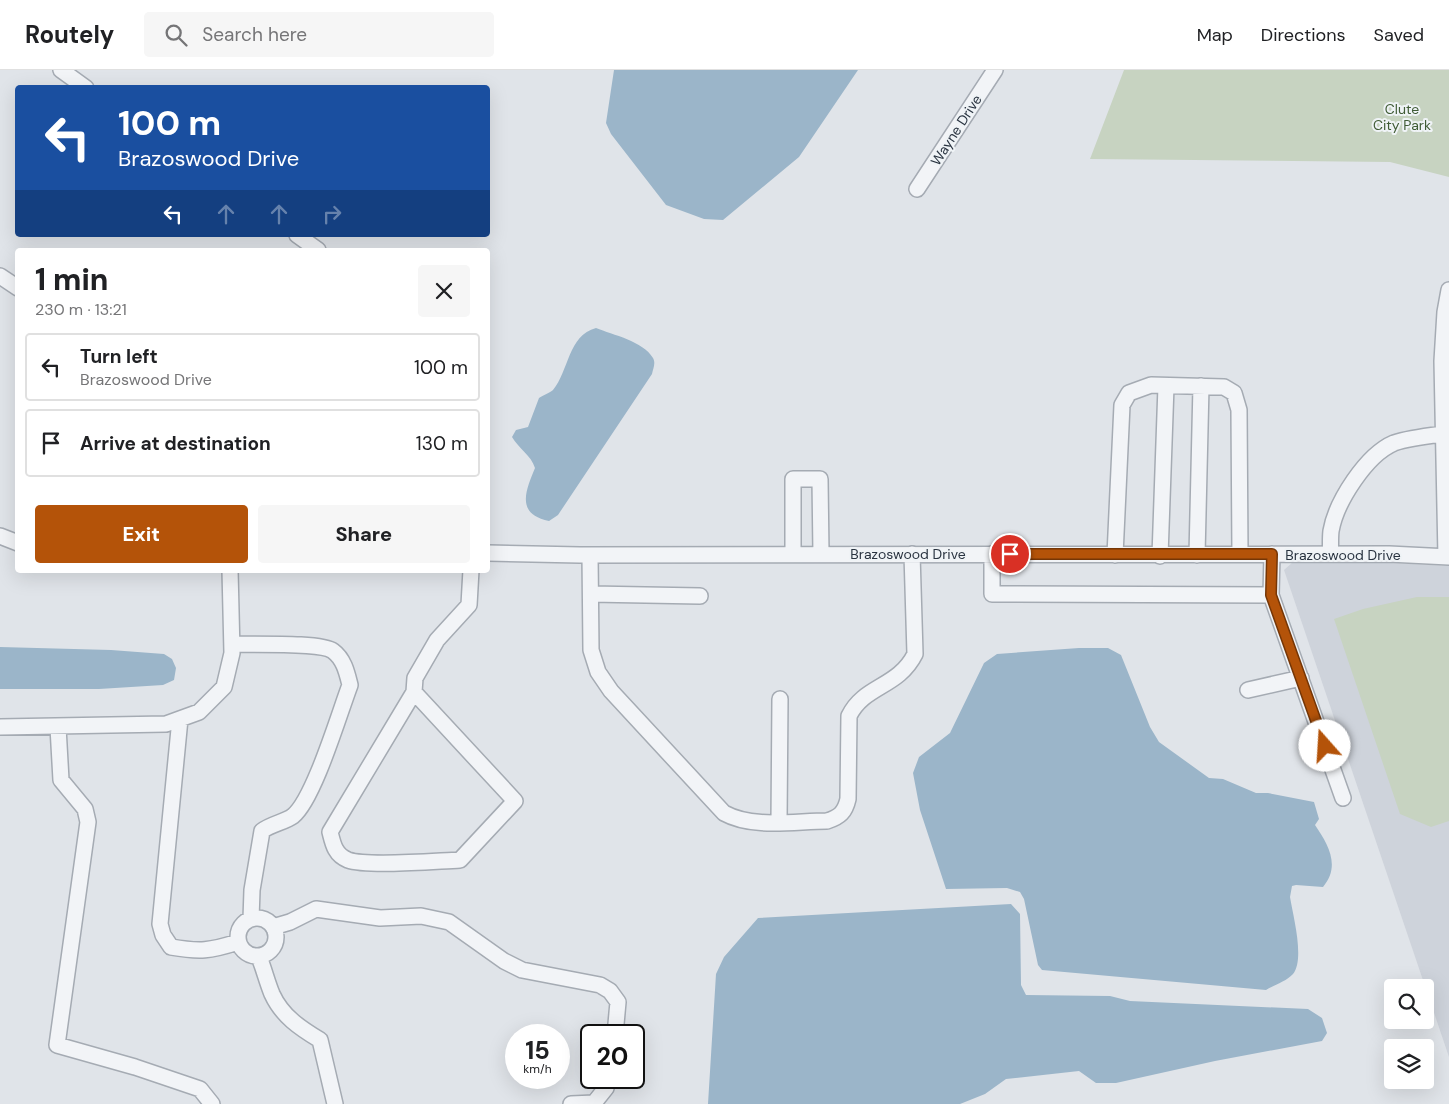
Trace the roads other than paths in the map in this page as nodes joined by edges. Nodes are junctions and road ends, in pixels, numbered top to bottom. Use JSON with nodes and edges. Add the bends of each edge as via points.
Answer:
{"nodes":[{"id":1,"x":62,"y":70,"type":"edge"},
{"id":2,"x":995,"y":70,"type":"edge"},
{"id":3,"x":82,"y":85,"type":"edge"},
{"id":4,"x":917,"y":189,"type":"dead end"},
{"id":5,"x":300,"y":237,"type":"edge"},
{"id":6,"x":315,"y":248,"type":"edge"},
{"id":7,"x":0,"y":276,"type":"edge"},
{"id":8,"x":15,"y":286,"type":"edge"},
{"id":9,"x":1449,"y":290,"type":"edge"},
{"id":10,"x":1166,"y":386,"type":"junction"},
{"id":11,"x":1201,"y":386,"type":"junction"},
{"id":12,"x":1443,"y":434,"type":"junction"},
{"id":13,"x":0,"y":536,"type":"edge"},
{"id":14,"x":15,"y":543,"type":"edge"},
{"id":15,"x":490,"y":553,"type":"edge"},
{"id":16,"x":793,"y":554,"type":"junction"},
{"id":17,"x":821,"y":554,"type":"junction"},
{"id":18,"x":912,"y":554,"type":"junction"},
{"id":19,"x":992,"y":554,"type":"junction"},
{"id":20,"x":1240,"y":554,"type":"junction"},
{"id":21,"x":1272,"y":554,"type":"junction"},
{"id":22,"x":1330,"y":554,"type":"junction"},
{"id":23,"x":590,"y":555,"type":"junction"},
{"id":24,"x":1114,"y":555,"type":"junction"},
{"id":25,"x":1197,"y":555,"type":"junction"},
{"id":26,"x":1160,"y":556,"type":"junction"},
{"id":27,"x":1448,"y":557,"type":"edge"},
{"id":28,"x":230,"y":573,"type":"edge"},
{"id":29,"x":471,"y":573,"type":"edge"},
{"id":30,"x":591,"y":594,"type":"junction"},
{"id":31,"x":1271,"y":595,"type":"junction"},
{"id":32,"x":700,"y":596,"type":"dead end"},
{"id":33,"x":232,"y":644,"type":"junction"},
{"id":34,"x":1300,"y":678,"type":"junction"},
{"id":35,"x":1248,"y":690,"type":"dead end"},
{"id":36,"x":414,"y":692,"type":"junction"},
{"id":37,"x":780,"y":698,"type":"dead end"},
{"id":38,"x":180,"y":719,"type":"junction"},
{"id":39,"x":58,"y":726,"type":"junction"},
{"id":40,"x":0,"y":727,"type":"edge"},
{"id":41,"x":1343,"y":798,"type":"dead end"},
{"id":42,"x":779,"y":822,"type":"junction"},
{"id":43,"x":251,"y":919,"type":"junction"},
{"id":44,"x":273,"y":927,"type":"junction"},
{"id":45,"x":238,"y":942,"type":"junction"},
{"id":46,"x":259,"y":957,"type":"junction"},
{"id":47,"x":617,"y":1024,"type":"edge"},
{"id":48,"x":605,"y":1089,"type":"edge"},
{"id":49,"x":212,"y":1104,"type":"edge"},
{"id":50,"x":335,"y":1104,"type":"edge"},
{"id":51,"x":571,"y":1104,"type":"edge"},
{"id":52,"x":582,"y":1104,"type":"edge"}],
"edges":[{"from":1,"to":3,"type":"street"},
{"from":2,"to":4,"type":"street","name":"Wayne Drive"},
{"from":5,"to":6,"type":"street"},
{"from":7,"to":8,"type":"street"},
{"from":9,"to":12,"type":"street","via":[[1443,352]]},
{"from":10,"to":11,"type":"street"},
{"from":10,"to":24,"type":"street","via":[[1151,385],[1128,393],[1122,405]]},
{"from":10,"to":26,"type":"street"},
{"from":11,"to":20,"type":"street","via":[[1224,387],[1234,393],[1238,410]]},
{"from":11,"to":25,"type":"street"},
{"from":12,"to":22,"type":"street","via":[[1394,444],[1368,463],[1337,512],[1331,531]]},
{"from":12,"to":27,"type":"street"},
{"from":13,"to":14,"type":"street"},
{"from":15,"to":23,"type":"street","name":"Brazoswood Drive"},
{"from":16,"to":17,"type":"street","name":"Brazoswood Drive"},
{"from":16,"to":17,"type":"street","via":[[792,479],[820,479]]},
{"from":16,"to":23,"type":"street","name":"Brazoswood Drive"},
{"from":17,"to":18,"type":"street","name":"Brazoswood Drive"},
{"from":18,"to":19,"type":"street","name":"Brazoswood Drive"},
{"from":18,"to":42,"type":"street","via":[[915,654],[900,676],[863,697],[849,716],[848,799],[845,810],[828,821]]},
{"from":19,"to":24,"type":"street","name":"Brazoswood Drive"},
{"from":19,"to":31,"type":"street","via":[[992,594]]},
{"from":20,"to":21,"type":"street","name":"Brazoswood Drive"},
{"from":20,"to":25,"type":"street","name":"Brazoswood Drive"},
{"from":21,"to":22,"type":"street","name":"Brazoswood Drive"},
{"from":21,"to":31,"type":"street"},
{"from":22,"to":27,"type":"street","name":"Brazoswood Drive"},
{"from":23,"to":30,"type":"street"},
{"from":24,"to":26,"type":"street","name":"Brazoswood Drive"},
{"from":25,"to":26,"type":"street","name":"Brazoswood Drive"},
{"from":28,"to":33,"type":"street"},
{"from":29,"to":36,"type":"street","via":[[469,605],[437,640],[416,678]]},
{"from":30,"to":32,"type":"street"},
{"from":30,"to":42,"type":"street","via":[[591,650],[598,672],[612,691],[724,813],[752,822]]},
{"from":31,"to":34,"type":"street"},
{"from":33,"to":38,"type":"street","via":[[224,687],[199,712]]},
{"from":33,"to":43,"type":"street","via":[[318,646],[333,651],[347,669],[350,685],[311,789],[293,816],[262,831],[252,890]]},
{"from":34,"to":35,"type":"street"},
{"from":34,"to":41,"type":"street"},
{"from":36,"to":36,"type":"street","via":[[515,801],[460,860],[363,862],[347,859],[334,849],[330,832]]},
{"from":37,"to":42,"type":"street"},
{"from":38,"to":39,"type":"street","via":[[166,724]]},
{"from":38,"to":45,"type":"street","via":[[160,924],[171,947],[209,951]]},
{"from":39,"to":40,"type":"street"},
{"from":39,"to":49,"type":"street","via":[[61,780],[85,809],[88,822],[57,1044],[200,1089]]},
{"from":43,"to":44,"type":"street","via":[[263,919]]},
{"from":43,"to":45,"type":"street","via":[[241,925]]},
{"from":44,"to":46,"type":"street","via":[[274,946]]},
{"from":44,"to":47,"type":"street","via":[[316,909],[380,918],[421,916],[449,922],[522,970],[600,985],[610,991],[618,1002]]},
{"from":45,"to":46,"type":"street","via":[[248,955]]},
{"from":46,"to":50,"type":"street","via":[[272,994],[285,1014],[302,1030],[320,1040]]},
{"from":48,"to":52,"type":"street","via":[[594,1103]]},
{"from":51,"to":52,"type":"street"}]}
